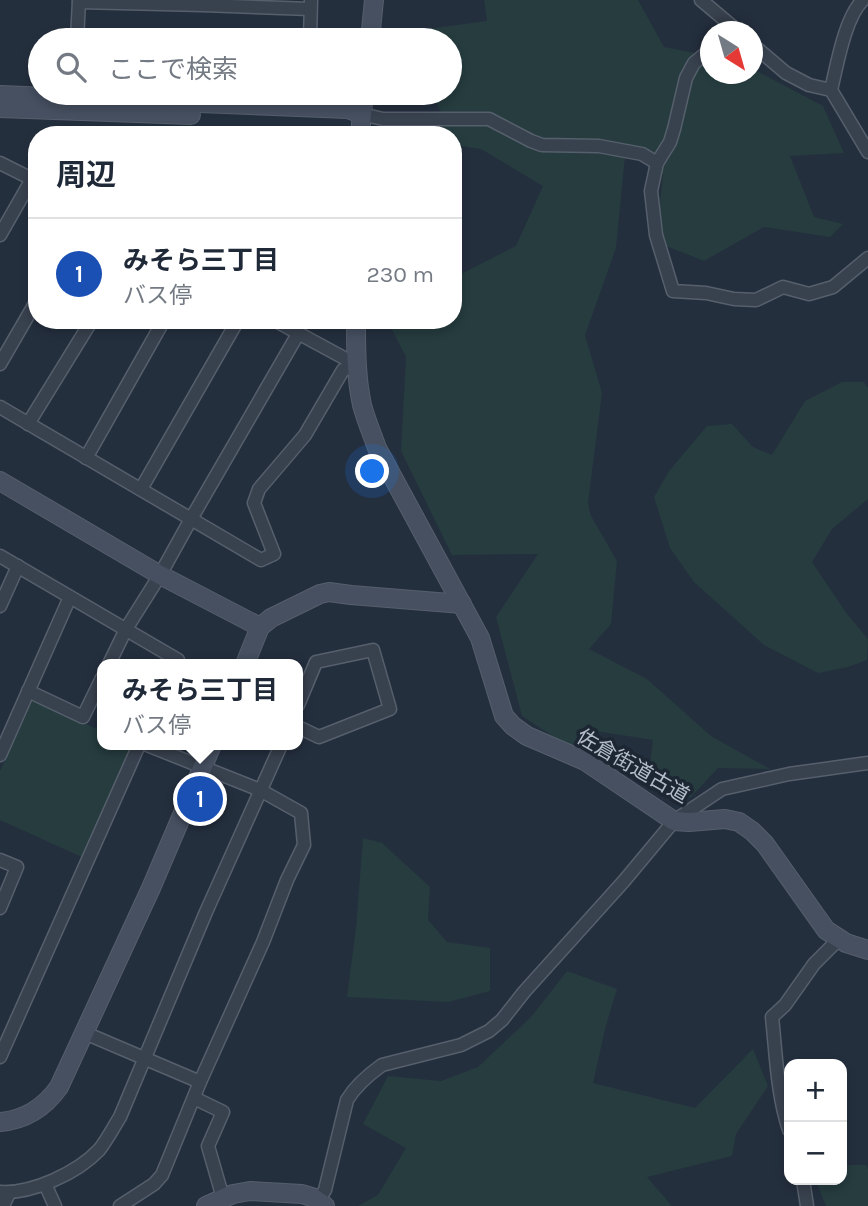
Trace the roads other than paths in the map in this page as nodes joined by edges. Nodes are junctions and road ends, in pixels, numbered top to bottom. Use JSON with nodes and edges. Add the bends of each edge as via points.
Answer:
{"nodes":[{"id":1,"x":374,"y":0,"type":"edge"},
{"id":2,"x":701,"y":0,"type":"edge"},
{"id":3,"x":863,"y":0,"type":"edge"},
{"id":4,"x":79,"y":1,"type":"edge"},
{"id":5,"x":140,"y":2,"type":"edge"},
{"id":6,"x":311,"y":5,"type":"edge"},
{"id":7,"x":725,"y":21,"type":"edge"},
{"id":8,"x":78,"y":28,"type":"edge"},
{"id":9,"x":310,"y":28,"type":"edge"},
{"id":10,"x":371,"y":28,"type":"edge"},
{"id":11,"x":763,"y":53,"type":"edge"},
{"id":12,"x":700,"y":58,"type":"edge"},
{"id":13,"x":831,"y":90,"type":"junction"},
{"id":14,"x":0,"y":95,"type":"edge"},
{"id":15,"x":28,"y":95,"type":"edge"},
{"id":16,"x":292,"y":105,"type":"edge"},
{"id":17,"x":362,"y":105,"type":"edge"},
{"id":18,"x":0,"y":108,"type":"edge"},
{"id":19,"x":361,"y":114,"type":"junction"},
{"id":20,"x":360,"y":126,"type":"edge"},
{"id":21,"x":868,"y":152,"type":"edge"},
{"id":22,"x":0,"y":163,"type":"edge"},
{"id":23,"x":657,"y":163,"type":"junction"},
{"id":24,"x":28,"y":177,"type":"edge"},
{"id":25,"x":28,"y":186,"type":"edge"},
{"id":26,"x":0,"y":235,"type":"edge"},
{"id":27,"x":868,"y":258,"type":"edge"},
{"id":28,"x":28,"y":316,"type":"edge"},
{"id":29,"x":86,"y":329,"type":"edge"},
{"id":30,"x":159,"y":329,"type":"edge"},
{"id":31,"x":233,"y":329,"type":"edge"},
{"id":32,"x":289,"y":329,"type":"edge"},
{"id":33,"x":356,"y":329,"type":"edge"},
{"id":34,"x":298,"y":334,"type":"junction"},
{"id":35,"x":0,"y":364,"type":"edge"},
{"id":36,"x":356,"y":365,"type":"junction"},
{"id":37,"x":0,"y":407,"type":"edge"},
{"id":38,"x":28,"y":424,"type":"junction"},
{"id":39,"x":86,"y":458,"type":"junction"},
{"id":40,"x":0,"y":481,"type":"edge"},
{"id":41,"x":141,"y":489,"type":"junction"},
{"id":42,"x":191,"y":519,"type":"junction"},
{"id":43,"x":0,"y":556,"type":"edge"},
{"id":44,"x":18,"y":566,"type":"junction"},
{"id":45,"x":160,"y":575,"type":"junction"},
{"id":46,"x":69,"y":597,"type":"junction"},
{"id":47,"x":462,"y":604,"type":"junction"},
{"id":48,"x":0,"y":606,"type":"edge"},
{"id":49,"x":260,"y":627,"type":"junction"},
{"id":50,"x":126,"y":629,"type":"junction"},
{"id":51,"x":111,"y":659,"type":"edge"},
{"id":52,"x":176,"y":659,"type":"edge"},
{"id":53,"x":246,"y":659,"type":"edge"},
{"id":54,"x":97,"y":688,"type":"edge"},
{"id":55,"x":28,"y":691,"type":"junction"},
{"id":56,"x":303,"y":693,"type":"edge"},
{"id":57,"x":303,"y":729,"type":"edge"},
{"id":58,"x":137,"y":750,"type":"edge"},
{"id":59,"x":159,"y":750,"type":"edge"},
{"id":60,"x":210,"y":750,"type":"edge"},
{"id":61,"x":279,"y":750,"type":"edge"},
{"id":62,"x":0,"y":755,"type":"edge"},
{"id":63,"x":868,"y":763,"type":"edge"},
{"id":64,"x":203,"y":768,"type":"junction"},
{"id":65,"x":260,"y":790,"type":"junction"},
{"id":66,"x":674,"y":821,"type":"junction"},
{"id":67,"x":0,"y":860,"type":"edge"},
{"id":68,"x":0,"y":908,"type":"edge"},
{"id":69,"x":839,"y":939,"type":"junction"},
{"id":70,"x":868,"y":950,"type":"edge"},
{"id":71,"x":85,"y":1033,"type":"junction"},
{"id":72,"x":0,"y":1057,"type":"edge"},
{"id":73,"x":144,"y":1059,"type":"junction"},
{"id":74,"x":200,"y":1082,"type":"junction"},
{"id":75,"x":194,"y":1098,"type":"junction"},
{"id":76,"x":0,"y":1122,"type":"edge"},
{"id":77,"x":787,"y":1122,"type":"edge"},
{"id":78,"x":45,"y":1184,"type":"junction"},
{"id":79,"x":804,"y":1185,"type":"edge"},
{"id":80,"x":4,"y":1192,"type":"edge"},
{"id":81,"x":223,"y":1198,"type":"junction"},
{"id":82,"x":322,"y":1203,"type":"edge"},
{"id":83,"x":3,"y":1206,"type":"edge"},
{"id":84,"x":55,"y":1206,"type":"edge"},
{"id":85,"x":120,"y":1206,"type":"edge"},
{"id":86,"x":206,"y":1206,"type":"edge"},
{"id":87,"x":807,"y":1206,"type":"edge"}],
"edges":[{"from":1,"to":10,"type":"street"},
{"from":2,"to":7,"type":"street"},
{"from":3,"to":13,"type":"street","via":[[841,48]]},
{"from":4,"to":5,"type":"street"},
{"from":4,"to":8,"type":"street"},
{"from":5,"to":6,"type":"street"},
{"from":6,"to":9,"type":"street"},
{"from":11,"to":13,"type":"street","via":[[786,73]]},
{"from":12,"to":23,"type":"street","via":[[686,78],[670,142]]},
{"from":13,"to":21,"type":"street"},
{"from":14,"to":15,"type":"street"},
{"from":16,"to":19,"type":"street"},
{"from":17,"to":19,"type":"street"},
{"from":18,"to":19,"type":"street","via":[[344,120]]},
{"from":19,"to":20,"type":"street"},
{"from":19,"to":23,"type":"street","via":[[383,119],[489,120],[542,145],[599,146],[642,154]]},
{"from":22,"to":24,"type":"street"},
{"from":23,"to":27,"type":"street","via":[[651,191],[656,235],[673,291],[756,300],[783,287],[809,294],[833,287]]},
{"from":25,"to":26,"type":"street"},
{"from":28,"to":35,"type":"street"},
{"from":29,"to":38,"type":"street"},
{"from":30,"to":39,"type":"street"},
{"from":31,"to":41,"type":"street"},
{"from":32,"to":34,"type":"street"},
{"from":33,"to":36,"type":"street","name":"佐倉街道古道"},
{"from":34,"to":36,"type":"street"},
{"from":34,"to":42,"type":"street"},
{"from":36,"to":42,"type":"street","via":[[343,370],[305,435],[259,489],[254,503],[274,554],[261,560]]},
{"from":36,"to":47,"type":"street","name":"佐倉街道古道","via":[[362,406],[377,448]]},
{"from":37,"to":38,"type":"street"},
{"from":38,"to":39,"type":"street"},
{"from":39,"to":41,"type":"street"},
{"from":40,"to":45,"type":"street"},
{"from":41,"to":42,"type":"street"},
{"from":42,"to":45,"type":"street"},
{"from":43,"to":44,"type":"street"},
{"from":44,"to":46,"type":"street"},
{"from":44,"to":48,"type":"street"},
{"from":45,"to":49,"type":"street"},
{"from":45,"to":50,"type":"street"},
{"from":46,"to":50,"type":"street"},
{"from":46,"to":55,"type":"street"},
{"from":47,"to":49,"type":"street","via":[[329,592]]},
{"from":47,"to":66,"type":"street","name":"佐倉街道古道","via":[[480,638],[504,716],[513,726],[585,761]]},
{"from":49,"to":53,"type":"street"},
{"from":50,"to":51,"type":"street"},
{"from":50,"to":52,"type":"street"},
{"from":54,"to":55,"type":"street","via":[[83,717]]},
{"from":55,"to":62,"type":"street"},
{"from":56,"to":57,"type":"street","via":[[316,662],[373,650],[390,709],[319,737]]},
{"from":58,"to":72,"type":"street"},
{"from":59,"to":64,"type":"street"},
{"from":60,"to":64,"type":"street"},
{"from":61,"to":65,"type":"street"},
{"from":63,"to":66,"type":"street","via":[[722,789]]},
{"from":64,"to":65,"type":"street"},
{"from":64,"to":71,"type":"street"},
{"from":65,"to":73,"type":"street"},
{"from":65,"to":74,"type":"street","via":[[301,813],[304,845]]},
{"from":66,"to":69,"type":"street","name":"佐倉街道古道","via":[[725,819],[752,831],[826,930]]},
{"from":66,"to":82,"type":"street","via":[[489,1031],[461,1045],[382,1065],[353,1090]]},
{"from":67,"to":68,"type":"street","via":[[17,867]]},
{"from":69,"to":70,"type":"street","name":"佐倉街道古道"},
{"from":69,"to":77,"type":"street","via":[[772,1017]]},
{"from":71,"to":73,"type":"street"},
{"from":71,"to":76,"type":"street","via":[[51,1098],[38,1110]]},
{"from":73,"to":74,"type":"street"},
{"from":73,"to":78,"type":"street","via":[[120,1117],[100,1149]]},
{"from":74,"to":75,"type":"street"},
{"from":75,"to":81,"type":"street","via":[[223,1112],[208,1146]]},
{"from":75,"to":85,"type":"street","via":[[162,1175]]},
{"from":78,"to":80,"type":"street"},
{"from":78,"to":84,"type":"street"},
{"from":79,"to":87,"type":"street"},
{"from":80,"to":83,"type":"street"},
{"from":81,"to":82,"type":"street","via":[[250,1191],[302,1194]]},
{"from":81,"to":86,"type":"street"}]}
